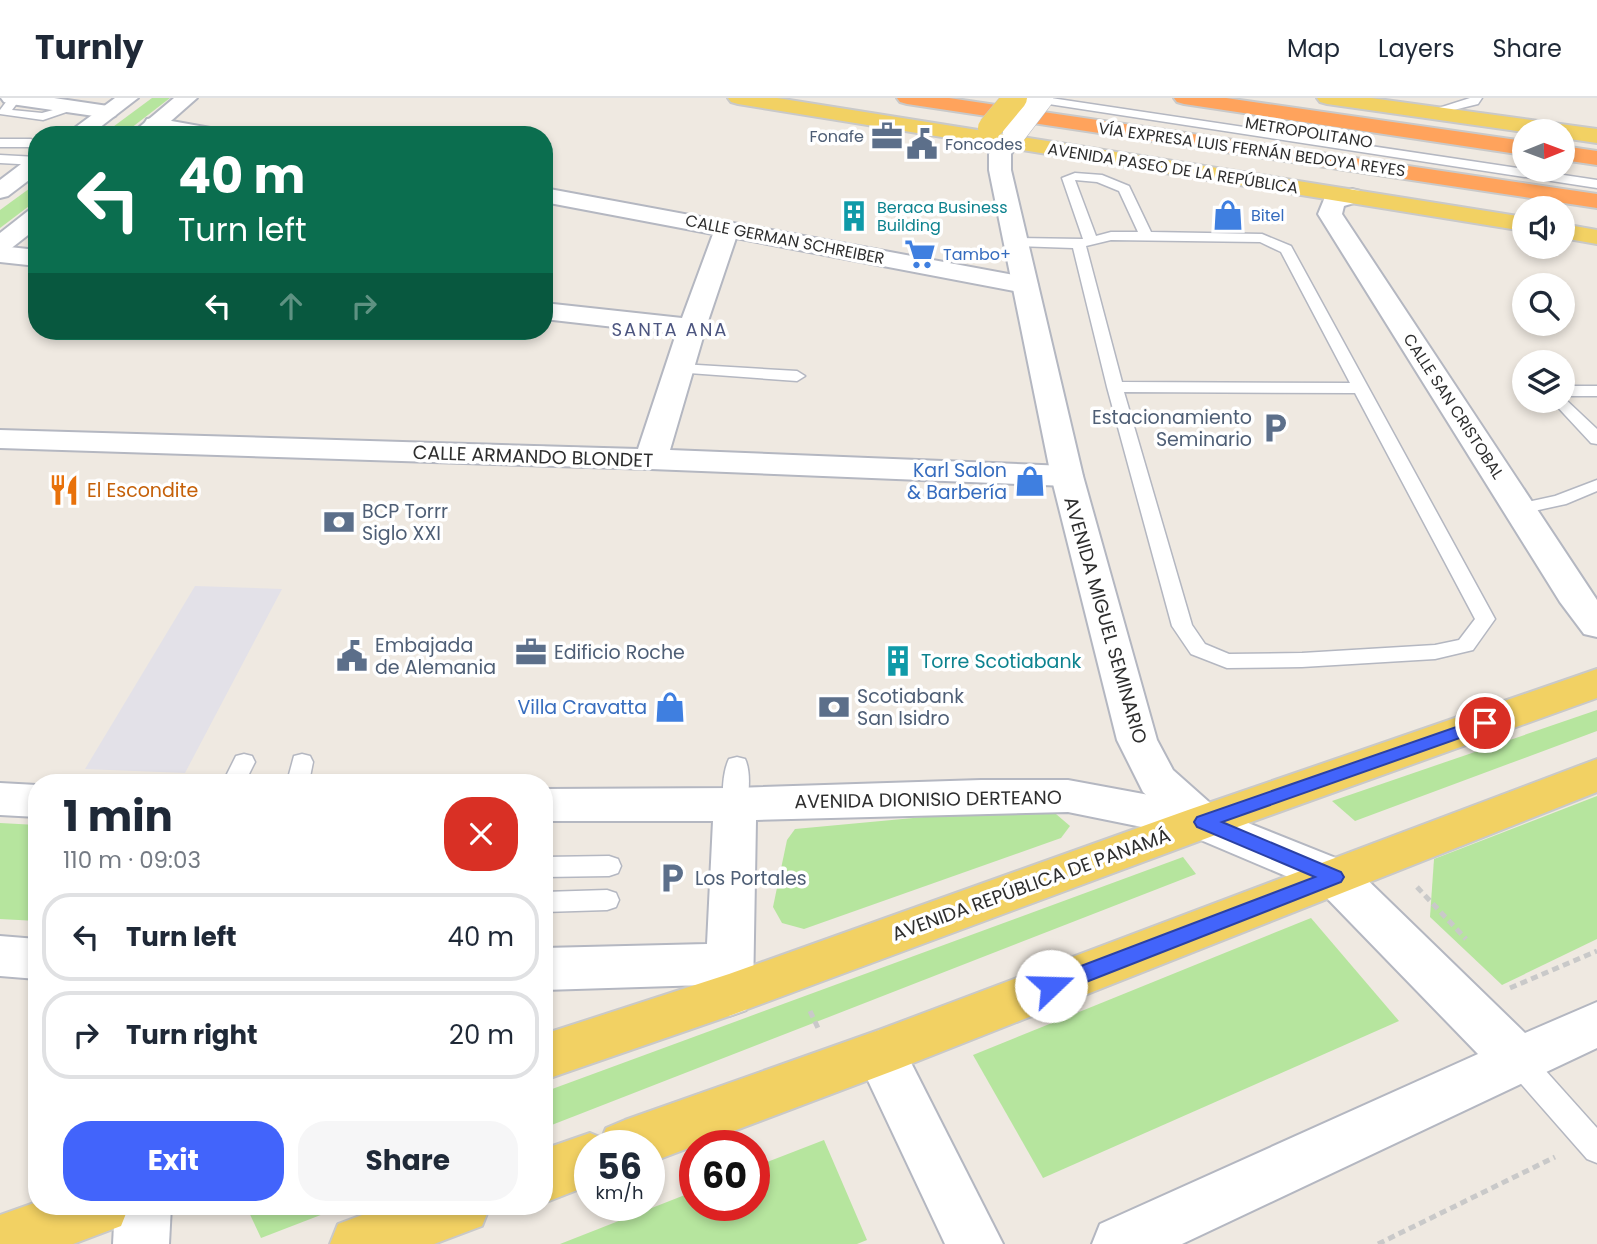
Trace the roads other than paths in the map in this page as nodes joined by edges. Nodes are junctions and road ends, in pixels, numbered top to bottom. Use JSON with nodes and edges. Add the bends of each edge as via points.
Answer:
{"nodes":[{"id":1,"x":128,"y":98,"type":"edge"},
{"id":2,"x":187,"y":98,"type":"edge"},
{"id":3,"x":738,"y":98,"type":"edge"},
{"id":4,"x":890,"y":98,"type":"edge"},
{"id":5,"x":907,"y":98,"type":"edge"},
{"id":6,"x":1015,"y":98,"type":"edge"},
{"id":7,"x":1029,"y":98,"type":"edge"},
{"id":8,"x":1041,"y":98,"type":"edge"},
{"id":9,"x":1094,"y":98,"type":"edge"},
{"id":10,"x":1184,"y":98,"type":"edge"},
{"id":11,"x":1327,"y":98,"type":"edge"},
{"id":12,"x":1475,"y":100,"type":"edge"},
{"id":13,"x":9,"y":104,"type":"edge"},
{"id":14,"x":75,"y":107,"type":"junction"},
{"id":15,"x":1274,"y":111,"type":"junction"},
{"id":16,"x":108,"y":112,"type":"junction"},
{"id":17,"x":1429,"y":113,"type":"junction"},
{"id":18,"x":43,"y":117,"type":"junction"},
{"id":19,"x":1501,"y":123,"type":"junction"},
{"id":20,"x":50,"y":126,"type":"edge"},
{"id":21,"x":89,"y":126,"type":"edge"},
{"id":22,"x":152,"y":126,"type":"edge"},
{"id":23,"x":1004,"y":134,"type":"junction"},
{"id":24,"x":1512,"y":135,"type":"edge"},
{"id":25,"x":1597,"y":136,"type":"edge"},
{"id":26,"x":0,"y":143,"type":"edge"},
{"id":27,"x":1575,"y":144,"type":"edge"},
{"id":28,"x":28,"y":146,"type":"edge"},
{"id":29,"x":1512,"y":146,"type":"edge"},
{"id":30,"x":1597,"y":147,"type":"edge"},
{"id":31,"x":28,"y":150,"type":"edge"},
{"id":32,"x":1575,"y":155,"type":"edge"},
{"id":33,"x":28,"y":158,"type":"edge"},
{"id":34,"x":1597,"y":158,"type":"edge"},
{"id":35,"x":0,"y":159,"type":"edge"},
{"id":36,"x":1512,"y":163,"type":"edge"},
{"id":37,"x":1575,"y":173,"type":"edge"},
{"id":38,"x":1597,"y":176,"type":"edge"},
{"id":39,"x":1597,"y":184,"type":"edge"},
{"id":40,"x":0,"y":191,"type":"edge"},
{"id":41,"x":1352,"y":196,"type":"junction"},
{"id":42,"x":553,"y":197,"type":"edge"},
{"id":43,"x":1597,"y":201,"type":"edge"},
{"id":44,"x":1512,"y":209,"type":"edge"},
{"id":45,"x":1575,"y":219,"type":"edge"},
{"id":46,"x":1512,"y":222,"type":"edge"},
{"id":47,"x":28,"y":223,"type":"edge"},
{"id":48,"x":1597,"y":224,"type":"edge"},
{"id":49,"x":727,"y":228,"type":"junction"},
{"id":50,"x":1575,"y":233,"type":"edge"},
{"id":51,"x":1146,"y":236,"type":"junction"},
{"id":52,"x":1597,"y":237,"type":"edge"},
{"id":53,"x":1017,"y":243,"type":"junction"},
{"id":54,"x":1085,"y":243,"type":"junction"},
{"id":55,"x":0,"y":245,"type":"edge"},
{"id":56,"x":0,"y":254,"type":"edge"},
{"id":57,"x":28,"y":257,"type":"edge"},
{"id":58,"x":1025,"y":285,"type":"junction"},
{"id":59,"x":553,"y":312,"type":"edge"},
{"id":60,"x":692,"y":327,"type":"junction"},
{"id":61,"x":681,"y":369,"type":"junction"},
{"id":62,"x":797,"y":376,"type":"dead end"},
{"id":63,"x":1115,"y":387,"type":"junction"},
{"id":64,"x":1360,"y":388,"type":"junction"},
{"id":65,"x":1575,"y":391,"type":"edge"},
{"id":66,"x":1597,"y":391,"type":"edge"},
{"id":67,"x":1572,"y":413,"type":"edge"},
{"id":68,"x":0,"y":439,"type":"edge"},
{"id":69,"x":1597,"y":439,"type":"edge"},
{"id":70,"x":651,"y":459,"type":"junction"},
{"id":71,"x":1067,"y":476,"type":"junction"},
{"id":72,"x":1597,"y":485,"type":"edge"},
{"id":73,"x":1520,"y":509,"type":"junction"},
{"id":74,"x":1597,"y":625,"type":"edge"},
{"id":75,"x":1597,"y":683,"type":"edge"},
{"id":76,"x":1597,"y":775,"type":"edge"},
{"id":77,"x":736,"y":785,"type":"junction"},
{"id":78,"x":0,"y":799,"type":"edge"},
{"id":79,"x":28,"y":801,"type":"edge"},
{"id":80,"x":553,"y":804,"type":"edge"},
{"id":81,"x":1203,"y":822,"type":"junction"},
{"id":82,"x":609,"y":866,"type":"dead end"},
{"id":83,"x":553,"y":867,"type":"edge"},
{"id":84,"x":1335,"y":877,"type":"junction"},
{"id":85,"x":607,"y":900,"type":"dead end"},
{"id":86,"x":553,"y":902,"type":"edge"},
{"id":87,"x":0,"y":956,"type":"edge"},
{"id":88,"x":28,"y":958,"type":"edge"},
{"id":89,"x":553,"y":969,"type":"edge"},
{"id":90,"x":729,"y":979,"type":"junction"},
{"id":91,"x":1597,"y":1024,"type":"edge"},
{"id":92,"x":553,"y":1053,"type":"edge"},
{"id":93,"x":1518,"y":1060,"type":"junction"},
{"id":94,"x":858,"y":1061,"type":"junction"},
{"id":95,"x":665,"y":1131,"type":"edge"},
{"id":96,"x":1593,"y":1145,"type":"edge"},
{"id":97,"x":574,"y":1165,"type":"edge"},
{"id":98,"x":553,"y":1173,"type":"edge"},
{"id":99,"x":76,"y":1215,"type":"edge"},
{"id":100,"x":143,"y":1215,"type":"edge"},
{"id":101,"x":437,"y":1215,"type":"edge"},
{"id":102,"x":0,"y":1243,"type":"edge"},
{"id":103,"x":141,"y":1244,"type":"edge"},
{"id":104,"x":358,"y":1244,"type":"edge"},
{"id":105,"x":975,"y":1244,"type":"edge"},
{"id":106,"x":1120,"y":1244,"type":"edge"}],
"edges":[{"from":1,"to":16,"type":"street"},
{"from":2,"to":22,"type":"street"},
{"from":3,"to":23,"type":"main road","name":"AVENIDA PASEO DE LA REPÚBLICA","via":[[958,134]]},
{"from":4,"to":44,"type":"highway","via":[[949,114]]},
{"from":5,"to":43,"type":"highway","name":"VÍA EXPRESA LUIS FERNÁN BEDOYA REYES"},
{"from":6,"to":23,"type":"main road","bridge":true},
{"from":7,"to":39,"type":"lane","name":"METROPOLITANO"},
{"from":8,"to":23,"type":"street","name":"AVENIDA MIGUEL SEMINARIO","bridge":true},
{"from":9,"to":36,"type":"lane","name":"METROPOLITANO"},
{"from":10,"to":15,"type":"highway"},
{"from":11,"to":17,"type":"main road"},
{"from":12,"to":17,"type":"lane"},
{"from":12,"to":19,"type":"lane"},
{"from":13,"to":14,"type":"street"},
{"from":13,"to":18,"type":"lane"},
{"from":14,"to":16,"type":"street"},
{"from":14,"to":18,"type":"lane"},
{"from":15,"to":24,"type":"highway"},
{"from":15,"to":29,"type":"highway"},
{"from":16,"to":21,"type":"street"},
{"from":17,"to":19,"type":"main road"},
{"from":18,"to":20,"type":"lane"},
{"from":19,"to":25,"type":"main road"},
{"from":23,"to":41,"type":"main road","name":"AVENIDA PASEO DE LA REPÚBLICA"},
{"from":23,"to":53,"type":"street","name":"AVENIDA MIGUEL SEMINARIO","via":[[1000,170]]},
{"from":26,"to":28,"type":"lane"},
{"from":27,"to":30,"type":"highway"},
{"from":31,"to":35,"type":"lane"},
{"from":32,"to":34,"type":"highway"},
{"from":33,"to":40,"type":"street"},
{"from":37,"to":38,"type":"lane"},
{"from":41,"to":46,"type":"main road","name":"AVENIDA PASEO DE LA REPÚBLICA"},
{"from":41,"to":73,"type":"street","name":"CALLE SAN CRISTOBAL","via":[[1333,202],[1330,214]]},
{"from":42,"to":49,"type":"street","name":"CALLE GERMAN SCHREIBER"},
{"from":45,"to":48,"type":"highway"},
{"from":47,"to":55,"type":"street"},
{"from":49,"to":58,"type":"street","name":"CALLE GERMAN SCHREIBER"},
{"from":49,"to":60,"type":"street"},
{"from":50,"to":52,"type":"main road"},
{"from":51,"to":54,"type":"lane","via":[[1111,236]]},
{"from":51,"to":54,"type":"lane","via":[[1124,189],[1103,180],[1068,178]]},
{"from":51,"to":64,"type":"lane","via":[[1262,238],[1286,249]]},
{"from":53,"to":54,"type":"lane"},
{"from":53,"to":58,"type":"street","name":"AVENIDA MIGUEL SEMINARIO"},
{"from":54,"to":63,"type":"lane"},
{"from":56,"to":57,"type":"street"},
{"from":58,"to":71,"type":"street","name":"AVENIDA MIGUEL SEMINARIO"},
{"from":59,"to":60,"type":"street"},
{"from":60,"to":61,"type":"street"},
{"from":61,"to":62,"type":"lane"},
{"from":61,"to":70,"type":"street"},
{"from":63,"to":64,"type":"lane"},
{"from":63,"to":64,"type":"lane","via":[[1182,626],[1198,649],[1227,661],[1302,660],[1435,652],[1466,645],[1485,620]]},
{"from":65,"to":66,"type":"lane"},
{"from":67,"to":69,"type":"lane"},
{"from":68,"to":70,"type":"street","name":"CALLE ARMANDO BLONDET"},
{"from":70,"to":71,"type":"street","name":"CALLE ARMANDO BLONDET"},
{"from":71,"to":81,"type":"street","name":"AVENIDA MIGUEL SEMINARIO","via":[[1137,740],[1158,780]]},
{"from":72,"to":73,"type":"lane"},
{"from":73,"to":74,"type":"street","name":"CALLE SAN CRISTOBAL"},
{"from":75,"to":81,"type":"main road","name":"AVENIDA REPÚBLICA DE PANAMÁ"},
{"from":76,"to":84,"type":"main road"},
{"from":77,"to":80,"type":"street","name":"AVENIDA DIONISIO DERTEANO"},
{"from":77,"to":81,"type":"street","name":"AVENIDA DIONISIO DERTEANO","via":[[1068,796]]},
{"from":77,"to":90,"type":"street"},
{"from":78,"to":79,"type":"street"},
{"from":81,"to":84,"type":"street","name":"AVENIDA MIGUEL SEMINARIO"},
{"from":81,"to":90,"type":"main road","name":"AVENIDA REPÚBLICA DE PANAMÁ","via":[[793,971]]},
{"from":82,"to":83,"type":"lane"},
{"from":84,"to":93,"type":"street","name":"AVENIDA MIGUEL SEMINARIO"},
{"from":84,"to":94,"type":"main road"},
{"from":85,"to":86,"type":"lane"},
{"from":87,"to":88,"type":"street"},
{"from":89,"to":90,"type":"street"},
{"from":90,"to":92,"type":"main road","name":"AVENIDA REPÚBLICA DE PANAMÁ"},
{"from":91,"to":93,"type":"street"},
{"from":93,"to":96,"type":"lane"},
{"from":93,"to":106,"type":"street"},
{"from":94,"to":95,"type":"main road"},
{"from":94,"to":105,"type":"street"},
{"from":97,"to":98,"type":"main road"},
{"from":99,"to":102,"type":"main road"},
{"from":100,"to":103,"type":"street"},
{"from":101,"to":104,"type":"main road"}]}
